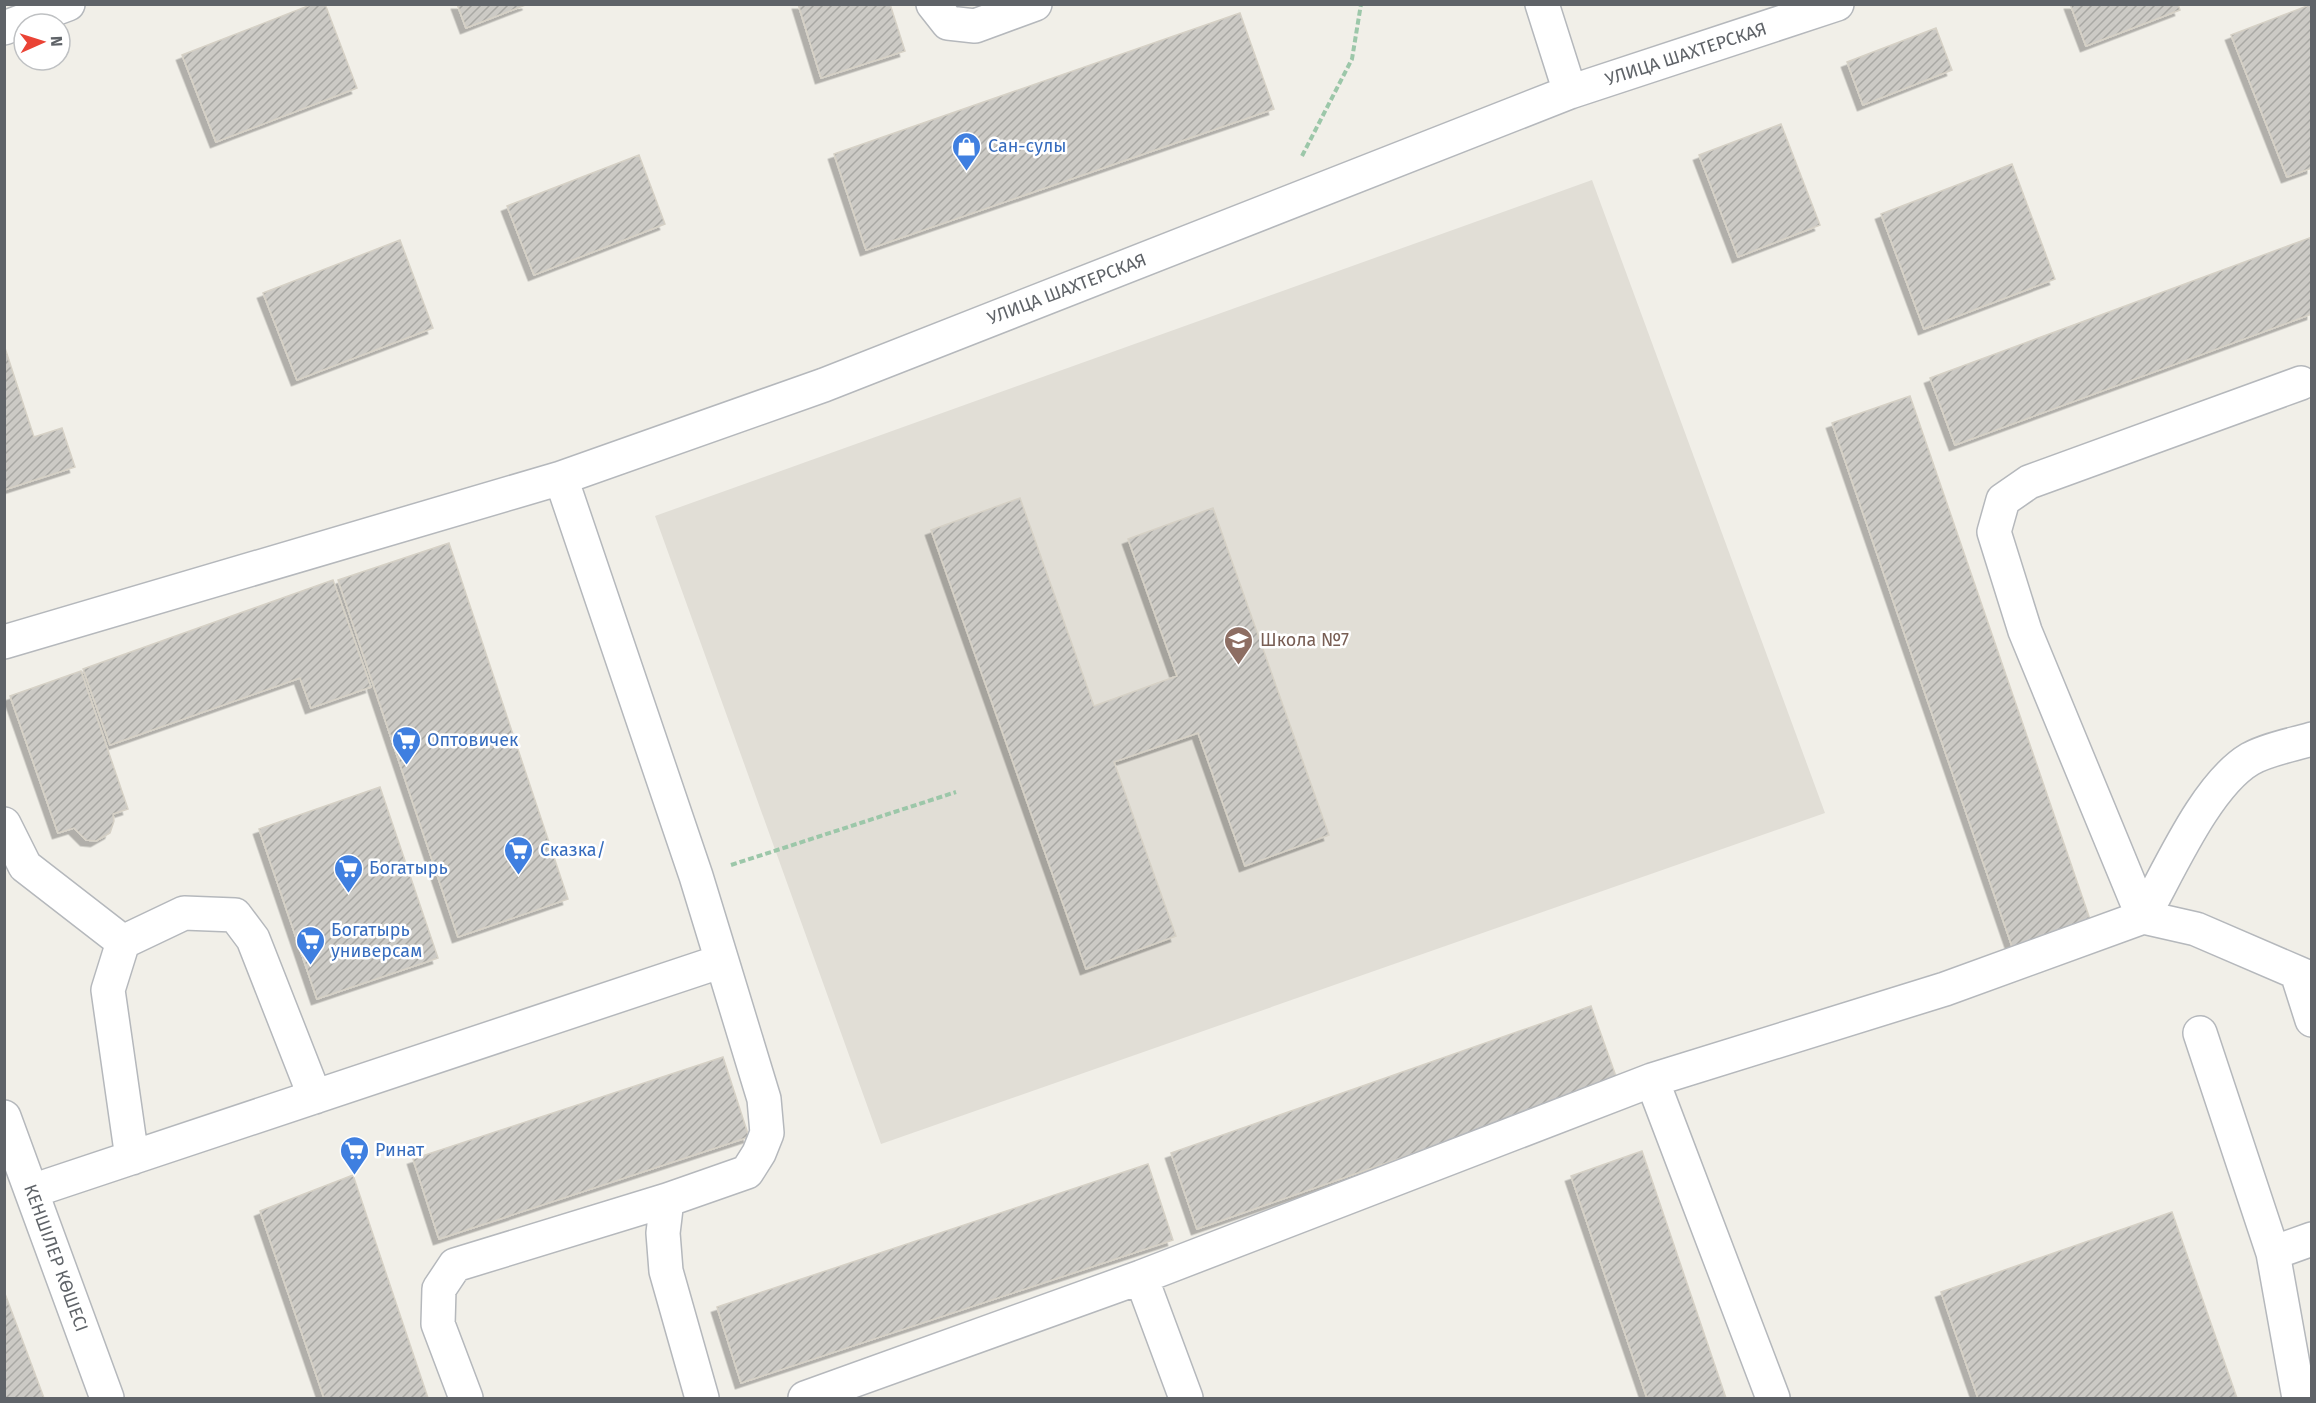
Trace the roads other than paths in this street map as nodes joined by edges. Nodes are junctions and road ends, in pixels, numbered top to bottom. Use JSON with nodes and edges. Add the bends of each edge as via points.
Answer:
{"nodes":[{"id":1,"x":68,"y":4,"type":"edge"},
{"id":2,"x":933,"y":4,"type":"edge"},
{"id":3,"x":1035,"y":4,"type":"edge"},
{"id":4,"x":1542,"y":4,"type":"edge"},
{"id":5,"x":1837,"y":4,"type":"edge"},
{"id":6,"x":4,"y":28,"type":"edge"},
{"id":7,"x":1570,"y":92,"type":"junction"},
{"id":8,"x":2308,"y":390,"type":"edge"},
{"id":9,"x":561,"y":477,"type":"junction"},
{"id":10,"x":4,"y":642,"type":"edge"},
{"id":11,"x":2312,"y":739,"type":"edge"},
{"id":12,"x":4,"y":824,"type":"edge"},
{"id":13,"x":2143,"y":917,"type":"junction"},
{"id":14,"x":123,"y":942,"type":"junction"},
{"id":15,"x":722,"y":962,"type":"junction"},
{"id":16,"x":2304,"y":976,"type":"edge"},
{"id":17,"x":2312,"y":1020,"type":"edge"},
{"id":18,"x":2200,"y":1033,"type":"dead end"},
{"id":19,"x":1652,"y":1080,"type":"junction"},
{"id":20,"x":315,"y":1097,"type":"junction"},
{"id":21,"x":4,"y":1117,"type":"edge"},
{"id":22,"x":132,"y":1158,"type":"junction"},
{"id":23,"x":32,"y":1191,"type":"junction"},
{"id":24,"x":667,"y":1200,"type":"junction"},
{"id":25,"x":2312,"y":1239,"type":"edge"},
{"id":26,"x":2273,"y":1252,"type":"junction"},
{"id":27,"x":1141,"y":1277,"type":"junction"},
{"id":28,"x":864,"y":1389,"type":"edge"},
{"id":29,"x":106,"y":1398,"type":"edge"},
{"id":30,"x":466,"y":1398,"type":"edge"},
{"id":31,"x":702,"y":1398,"type":"edge"},
{"id":32,"x":805,"y":1398,"type":"edge"},
{"id":33,"x":1186,"y":1398,"type":"edge"},
{"id":34,"x":1773,"y":1398,"type":"edge"},
{"id":35,"x":2299,"y":1398,"type":"edge"}],
"edges":[{"from":1,"to":6,"type":"street"},
{"from":2,"to":3,"type":"street","via":[[948,23],[975,26]]},
{"from":4,"to":7,"type":"street"},
{"from":5,"to":7,"type":"street","name":"УЛИЦА ШАХТЕРСКАЯ"},
{"from":7,"to":9,"type":"street","name":"УЛИЦА ШАХТЕРСКАЯ","via":[[824,384]]},
{"from":8,"to":13,"type":"street","via":[[2029,482],[2003,500],[1994,532],[2025,631]]},
{"from":9,"to":10,"type":"street","name":"УЛИЦА ШАХТЕРСКАЯ"},
{"from":9,"to":15,"type":"street"},
{"from":11,"to":13,"type":"street","via":[[2252,758],[2227,776]]},
{"from":12,"to":14,"type":"street","via":[[25,866]]},
{"from":13,"to":16,"type":"street","via":[[2196,929]]},
{"from":13,"to":19,"type":"street","via":[[1945,989]]},
{"from":14,"to":20,"type":"street","via":[[184,913],[236,915],[254,939]]},
{"from":14,"to":22,"type":"street","via":[[108,990]]},
{"from":15,"to":20,"type":"street"},
{"from":15,"to":24,"type":"street","via":[[764,1099],[767,1133],[747,1172]]},
{"from":16,"to":17,"type":"street"},
{"from":18,"to":26,"type":"street"},
{"from":19,"to":27,"type":"street"},
{"from":19,"to":34,"type":"street"},
{"from":20,"to":22,"type":"street"},
{"from":21,"to":23,"type":"street","name":"КЕНШІЛЕР КӨШЕСІ"},
{"from":22,"to":23,"type":"street"},
{"from":23,"to":29,"type":"street","name":"КЕНШІЛЕР КӨШЕСІ"},
{"from":24,"to":30,"type":"street","via":[[455,1265],[439,1289],[438,1324]]},
{"from":24,"to":31,"type":"street","via":[[663,1233],[666,1271]]},
{"from":25,"to":26,"type":"street"},
{"from":26,"to":35,"type":"street"},
{"from":27,"to":28,"type":"street"},
{"from":27,"to":33,"type":"street"},
{"from":28,"to":32,"type":"street"}]}
